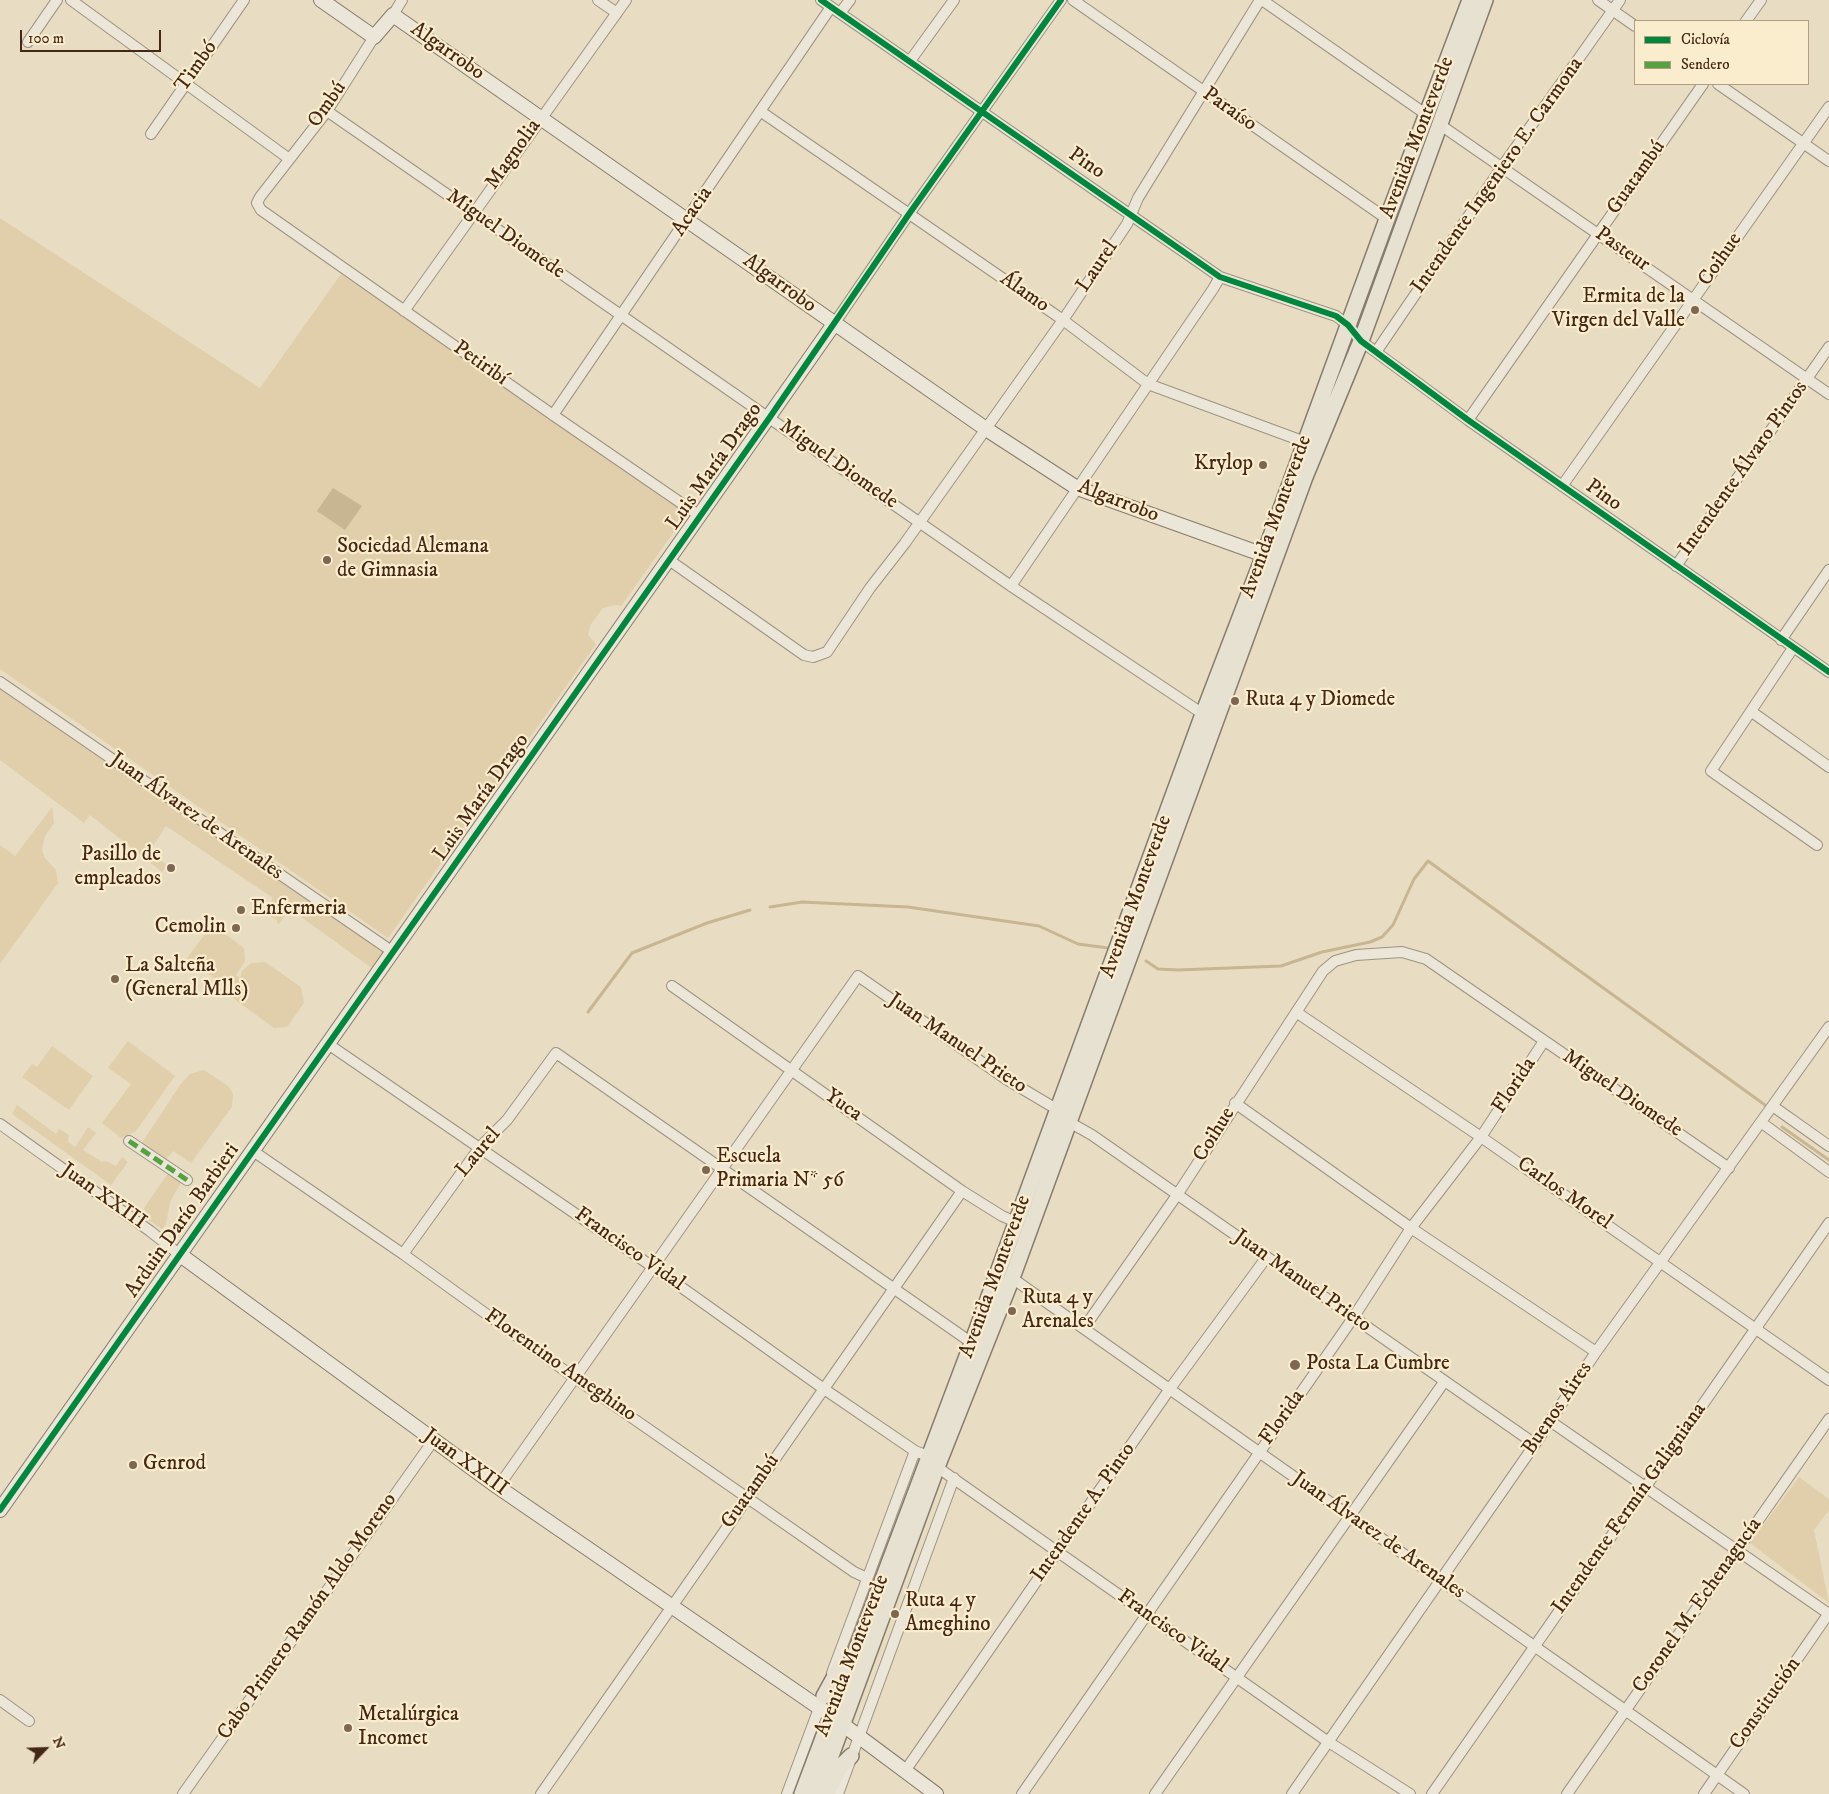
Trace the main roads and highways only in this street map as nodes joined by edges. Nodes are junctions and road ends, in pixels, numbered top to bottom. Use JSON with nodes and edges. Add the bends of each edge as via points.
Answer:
{"nodes":[{"id":1,"x":1470,"y":0,"type":"edge"},
{"id":2,"x":1485,"y":0,"type":"edge"},
{"id":3,"x":1433,"y":120,"type":"junction"},
{"id":4,"x":927,"y":1458,"type":"junction"},
{"id":5,"x":872,"y":1607,"type":"junction"},
{"id":6,"x":829,"y":1711,"type":"junction"},
{"id":7,"x":852,"y":1756,"type":"road end"},
{"id":8,"x":802,"y":1794,"type":"edge"},
{"id":9,"x":817,"y":1794,"type":"edge"},
{"id":10,"x":827,"y":1794,"type":"edge"}],
"edges":[{"from":1,"to":3,"type":"main road","name":"Avenida Monteverde"},
{"from":2,"to":3,"type":"main road","name":"Avenida Monteverde"},
{"from":3,"to":4,"type":"main road","name":"Avenida Monteverde","via":[[1386,219]]},
{"from":3,"to":4,"type":"main road","name":"Avenida Monteverde","via":[[1361,341],[1305,477],[1012,1278]]},
{"from":4,"to":5,"type":"main road","name":"Avenida Monteverde"},
{"from":4,"to":6,"type":"main road","name":"Avenida Monteverde"},
{"from":5,"to":6,"type":"main road","name":"Avenida Monteverde"},
{"from":5,"to":6,"type":"main road","via":[[862,1616],[837,1675]]},
{"from":6,"to":8,"type":"main road","name":"Avenida Monteverde"},
{"from":6,"to":9,"type":"main road","name":"Avenida Monteverde"},
{"from":7,"to":10,"type":"main road","via":[[840,1768]]}]}
